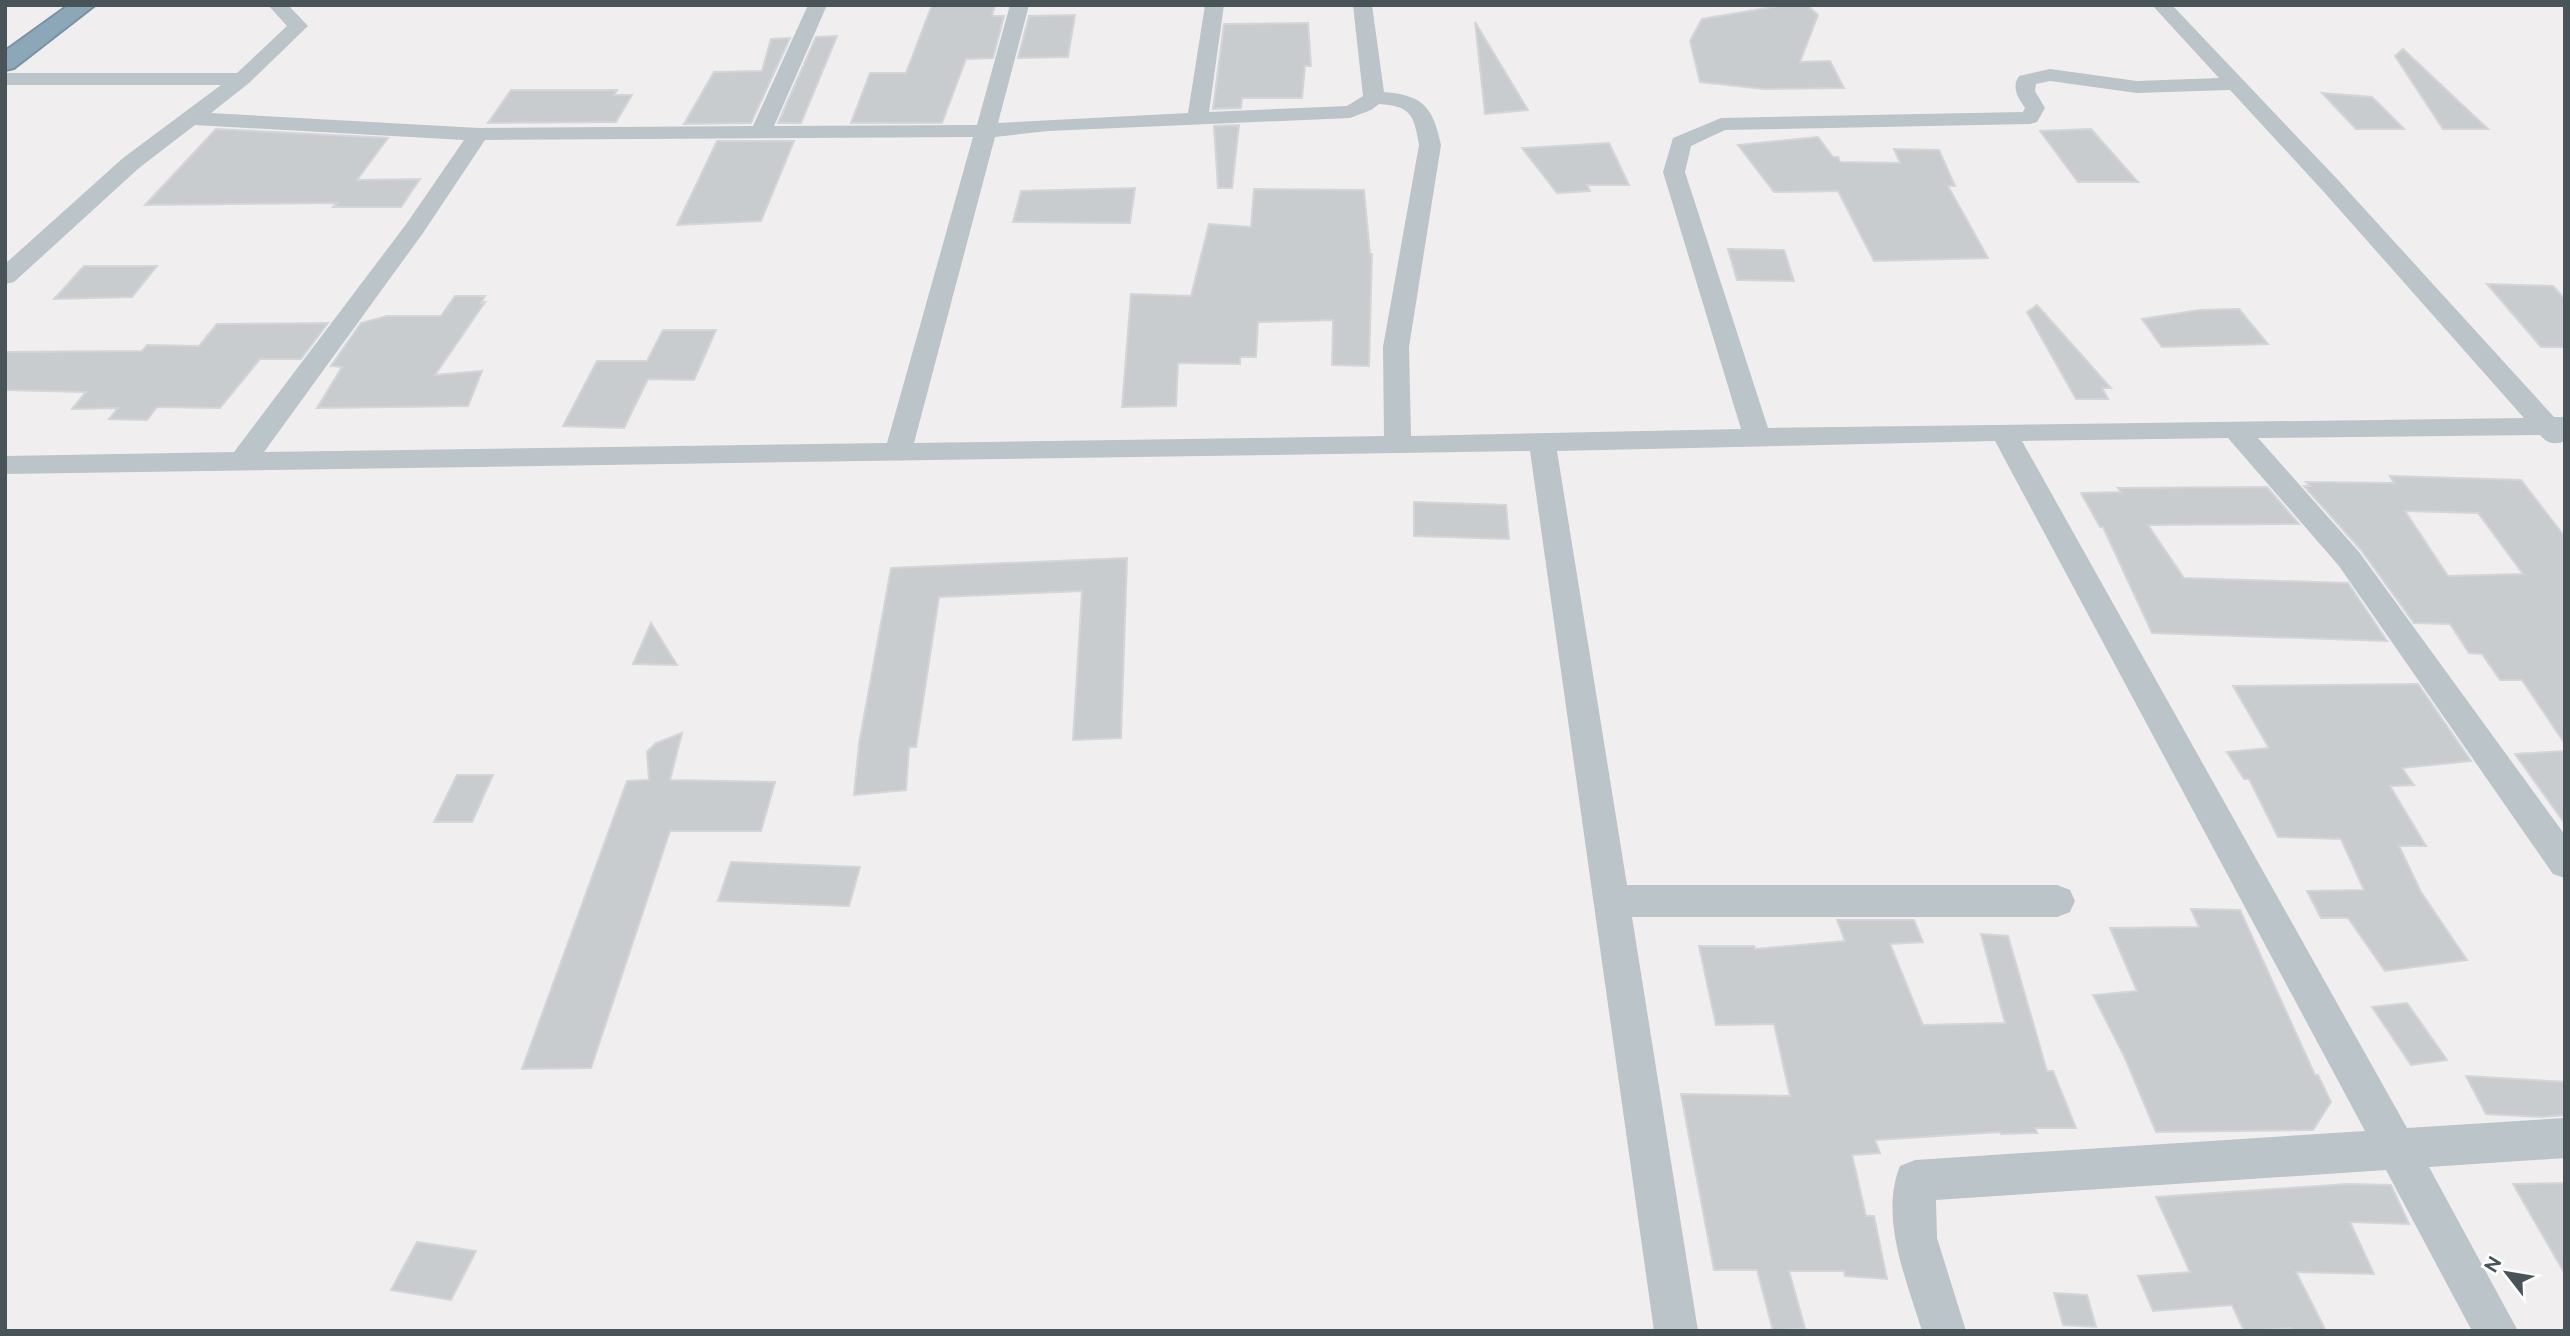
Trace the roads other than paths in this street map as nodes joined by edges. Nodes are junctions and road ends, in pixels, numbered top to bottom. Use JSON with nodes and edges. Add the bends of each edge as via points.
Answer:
{"nodes":[{"id":1,"x":84,"y":5,"type":"edge"},
{"id":2,"x":277,"y":5,"type":"edge"},
{"id":3,"x":818,"y":5,"type":"edge"},
{"id":4,"x":1020,"y":5,"type":"edge"},
{"id":5,"x":1215,"y":5,"type":"edge"},
{"id":6,"x":1362,"y":5,"type":"edge"},
{"id":7,"x":2161,"y":5,"type":"edge"},
{"id":8,"x":5,"y":63,"type":"edge"},
{"id":9,"x":5,"y":79,"type":"edge"},
{"id":10,"x":242,"y":79,"type":"junction"},
{"id":11,"x":2235,"y":83,"type":"junction"},
{"id":12,"x":1374,"y":97,"type":"junction"},
{"id":13,"x":191,"y":118,"type":"junction"},
{"id":14,"x":1198,"y":118,"type":"junction"},
{"id":15,"x":761,"y":131,"type":"junction"},
{"id":16,"x":986,"y":131,"type":"junction"},
{"id":17,"x":479,"y":134,"type":"junction"},
{"id":18,"x":5,"y":277,"type":"edge"},
{"id":19,"x":2235,"y":429,"type":"junction"},
{"id":20,"x":2004,"y":432,"type":"junction"},
{"id":21,"x":2559,"y":433,"type":"edge"},
{"id":22,"x":1757,"y":437,"type":"junction"},
{"id":23,"x":1542,"y":442,"type":"junction"},
{"id":24,"x":1398,"y":445,"type":"junction"},
{"id":25,"x":898,"y":451,"type":"junction"},
{"id":26,"x":242,"y":462,"type":"junction"},
{"id":27,"x":5,"y":465,"type":"edge"},
{"id":28,"x":2565,"y":863,"type":"edge"},
{"id":29,"x":1610,"y":901,"type":"junction"},
{"id":30,"x":2057,"y":901,"type":"dead end"},
{"id":31,"x":2565,"y":1138,"type":"edge"},
{"id":32,"x":2396,"y":1148,"type":"junction"},
{"id":33,"x":1676,"y":1331,"type":"edge"},
{"id":34,"x":1944,"y":1331,"type":"edge"},
{"id":35,"x":2496,"y":1331,"type":"edge"}],
"edges":[{"from":1,"to":8,"type":"highway"},
{"from":2,"to":10,"type":"street","via":[[298,26]]},
{"from":3,"to":15,"type":"street"},
{"from":4,"to":16,"type":"street"},
{"from":5,"to":14,"type":"street"},
{"from":6,"to":12,"type":"street"},
{"from":7,"to":11,"type":"street"},
{"from":9,"to":10,"type":"street"},
{"from":10,"to":13,"type":"street"},
{"from":11,"to":21,"type":"street"},
{"from":11,"to":22,"type":"street","via":[[2137,87],[2050,75],[2026,80],[2025,91],[2035,108],[2030,118],[1721,124],[1681,143],[1674,172]]},
{"from":12,"to":14,"type":"street","via":[[1350,111]]},
{"from":12,"to":24,"type":"street","via":[[1417,105],[1426,119],[1430,145],[1396,348]]},
{"from":13,"to":17,"type":"street"},
{"from":13,"to":18,"type":"street","via":[[131,163]]},
{"from":14,"to":16,"type":"street"},
{"from":15,"to":16,"type":"street"},
{"from":15,"to":17,"type":"street"},
{"from":16,"to":25,"type":"street"},
{"from":17,"to":26,"type":"street"},
{"from":19,"to":20,"type":"street"},
{"from":19,"to":21,"type":"street"},
{"from":19,"to":28,"type":"street","via":[[2349,559]]},
{"from":20,"to":22,"type":"street"},
{"from":20,"to":32,"type":"street"},
{"from":22,"to":23,"type":"street"},
{"from":23,"to":24,"type":"street"},
{"from":23,"to":29,"type":"street"},
{"from":24,"to":25,"type":"street"},
{"from":25,"to":26,"type":"street"},
{"from":26,"to":27,"type":"street"},
{"from":29,"to":30,"type":"street"},
{"from":29,"to":33,"type":"street"},
{"from":31,"to":32,"type":"street"},
{"from":32,"to":34,"type":"street","via":[[1915,1181],[1916,1238]]},
{"from":32,"to":35,"type":"street"}]}
